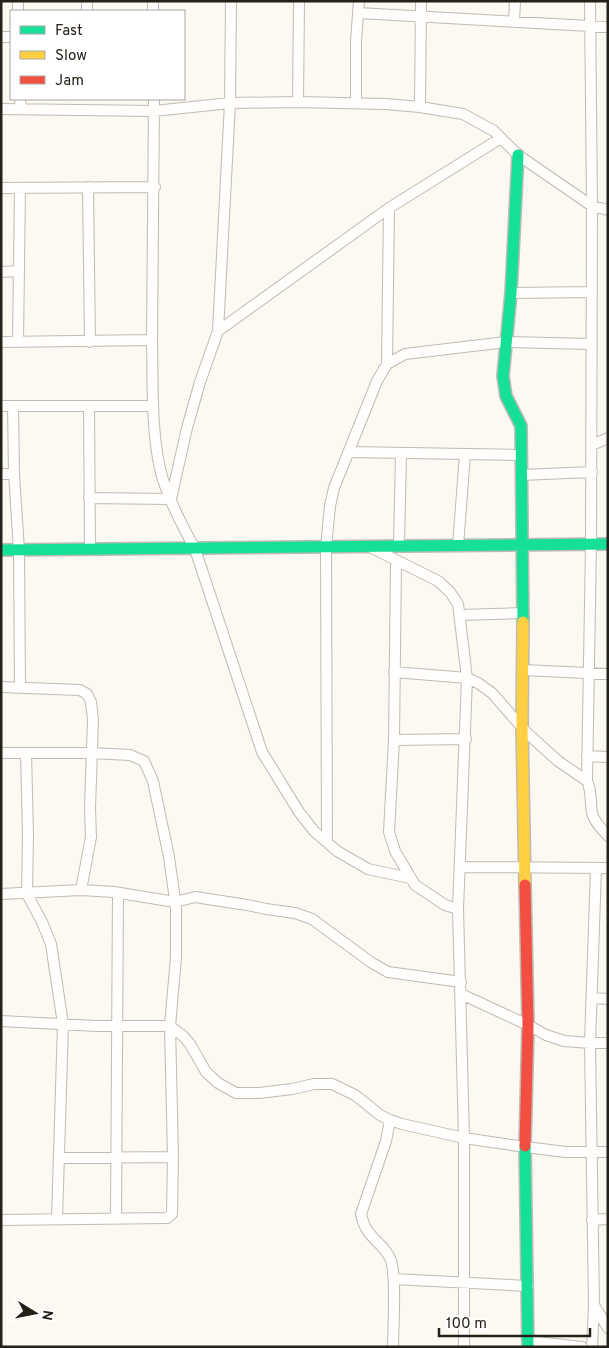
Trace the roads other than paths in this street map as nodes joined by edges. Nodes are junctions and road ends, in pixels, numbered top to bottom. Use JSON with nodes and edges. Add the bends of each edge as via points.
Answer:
{"nodes":[{"id":1,"x":231,"y":1,"type":"edge"},
{"id":2,"x":299,"y":1,"type":"edge"},
{"id":3,"x":359,"y":1,"type":"edge"},
{"id":4,"x":421,"y":1,"type":"edge"},
{"id":5,"x":515,"y":1,"type":"edge"},
{"id":6,"x":590,"y":1,"type":"edge"},
{"id":7,"x":358,"y":13,"type":"junction"},
{"id":8,"x":421,"y":17,"type":"junction"},
{"id":9,"x":514,"y":22,"type":"junction"},
{"id":10,"x":591,"y":27,"type":"junction"},
{"id":11,"x":608,"y":27,"type":"edge"},
{"id":12,"x":88,"y":100,"type":"edge"},
{"id":13,"x":154,"y":100,"type":"edge"},
{"id":14,"x":298,"y":102,"type":"junction"},
{"id":15,"x":230,"y":103,"type":"junction"},
{"id":16,"x":356,"y":103,"type":"junction"},
{"id":17,"x":20,"y":104,"type":"edge"},
{"id":18,"x":420,"y":107,"type":"junction"},
{"id":19,"x":1,"y":109,"type":"edge"},
{"id":20,"x":88,"y":110,"type":"junction"},
{"id":21,"x":154,"y":111,"type":"junction"},
{"id":22,"x":501,"y":138,"type":"junction"},
{"id":23,"x":518,"y":155,"type":"junction"},
{"id":24,"x":88,"y":187,"type":"junction"},
{"id":25,"x":155,"y":187,"type":"junction"},
{"id":26,"x":1,"y":188,"type":"edge"},
{"id":27,"x":20,"y":188,"type":"junction"},
{"id":28,"x":592,"y":206,"type":"junction"},
{"id":29,"x":388,"y":208,"type":"junction"},
{"id":30,"x":608,"y":210,"type":"edge"},
{"id":31,"x":1,"y":272,"type":"edge"},
{"id":32,"x":18,"y":272,"type":"junction"},
{"id":33,"x":592,"y":292,"type":"junction"},
{"id":34,"x":511,"y":293,"type":"junction"},
{"id":35,"x":218,"y":331,"type":"junction"},
{"id":36,"x":152,"y":340,"type":"junction"},
{"id":37,"x":1,"y":342,"type":"edge"},
{"id":38,"x":18,"y":342,"type":"junction"},
{"id":39,"x":90,"y":342,"type":"junction"},
{"id":40,"x":506,"y":342,"type":"junction"},
{"id":41,"x":592,"y":344,"type":"junction"},
{"id":42,"x":386,"y":364,"type":"junction"},
{"id":43,"x":1,"y":406,"type":"edge"},
{"id":44,"x":14,"y":406,"type":"junction"},
{"id":45,"x":88,"y":406,"type":"junction"},
{"id":46,"x":153,"y":406,"type":"junction"},
{"id":47,"x":608,"y":438,"type":"edge"},
{"id":48,"x":592,"y":445,"type":"junction"},
{"id":49,"x":350,"y":452,"type":"junction"},
{"id":50,"x":401,"y":453,"type":"junction"},
{"id":51,"x":465,"y":454,"type":"junction"},
{"id":52,"x":521,"y":455,"type":"junction"},
{"id":53,"x":592,"y":472,"type":"junction"},
{"id":54,"x":1,"y":474,"type":"edge"},
{"id":55,"x":14,"y":474,"type":"junction"},
{"id":56,"x":522,"y":474,"type":"junction"},
{"id":57,"x":89,"y":498,"type":"junction"},
{"id":58,"x":171,"y":498,"type":"junction"},
{"id":59,"x":591,"y":544,"type":"junction"},
{"id":60,"x":608,"y":544,"type":"edge"},
{"id":61,"x":523,"y":545,"type":"junction"},
{"id":62,"x":399,"y":546,"type":"junction"},
{"id":63,"x":458,"y":546,"type":"junction"},
{"id":64,"x":326,"y":547,"type":"junction"},
{"id":65,"x":369,"y":547,"type":"junction"},
{"id":66,"x":90,"y":549,"type":"junction"},
{"id":67,"x":1,"y":550,"type":"edge"},
{"id":68,"x":19,"y":550,"type":"junction"},
{"id":69,"x":195,"y":550,"type":"junction"},
{"id":70,"x":396,"y":560,"type":"junction"},
{"id":71,"x":523,"y":613,"type":"junction"},
{"id":72,"x":460,"y":615,"type":"junction"},
{"id":73,"x":523,"y":670,"type":"junction"},
{"id":74,"x":394,"y":672,"type":"junction"},
{"id":75,"x":589,"y":674,"type":"junction"},
{"id":76,"x":608,"y":674,"type":"edge"},
{"id":77,"x":467,"y":678,"type":"junction"},
{"id":78,"x":1,"y":687,"type":"edge"},
{"id":79,"x":20,"y":688,"type":"junction"},
{"id":80,"x":522,"y":726,"type":"junction"},
{"id":81,"x":466,"y":739,"type":"junction"},
{"id":82,"x":394,"y":740,"type":"junction"},
{"id":83,"x":1,"y":753,"type":"edge"},
{"id":84,"x":26,"y":753,"type":"junction"},
{"id":85,"x":91,"y":753,"type":"junction"},
{"id":86,"x":587,"y":756,"type":"junction"},
{"id":87,"x":608,"y":757,"type":"edge"},
{"id":88,"x":587,"y":781,"type":"junction"},
{"id":89,"x":608,"y":836,"type":"edge"},
{"id":90,"x":327,"y":842,"type":"junction"},
{"id":91,"x":461,"y":867,"type":"junction"},
{"id":92,"x":525,"y":867,"type":"junction"},
{"id":93,"x":596,"y":868,"type":"junction"},
{"id":94,"x":608,"y":868,"type":"edge"},
{"id":95,"x":410,"y":878,"type":"junction"},
{"id":96,"x":81,"y":890,"type":"junction"},
{"id":97,"x":118,"y":892,"type":"junction"},
{"id":98,"x":1,"y":894,"type":"edge"},
{"id":99,"x":27,"y":894,"type":"junction"},
{"id":100,"x":175,"y":902,"type":"junction"},
{"id":101,"x":458,"y":909,"type":"junction"},
{"id":102,"x":461,"y":982,"type":"junction"},
{"id":103,"x":461,"y":994,"type":"junction"},
{"id":104,"x":592,"y":998,"type":"junction"},
{"id":105,"x":608,"y":999,"type":"edge"},
{"id":106,"x":1,"y":1021,"type":"edge"},
{"id":107,"x":63,"y":1024,"type":"junction"},
{"id":108,"x":528,"y":1025,"type":"junction"},
{"id":109,"x":117,"y":1026,"type":"junction"},
{"id":110,"x":170,"y":1026,"type":"junction"},
{"id":111,"x":608,"y":1043,"type":"edge"},
{"id":112,"x":590,"y":1044,"type":"junction"},
{"id":113,"x":390,"y":1120,"type":"junction"},
{"id":114,"x":464,"y":1138,"type":"junction"},
{"id":115,"x":525,"y":1147,"type":"junction"},
{"id":116,"x":590,"y":1152,"type":"junction"},
{"id":117,"x":608,"y":1152,"type":"edge"},
{"id":118,"x":173,"y":1157,"type":"junction"},
{"id":119,"x":59,"y":1158,"type":"junction"},
{"id":120,"x":117,"y":1158,"type":"junction"},
{"id":121,"x":116,"y":1218,"type":"junction"},
{"id":122,"x":57,"y":1219,"type":"junction"},
{"id":123,"x":608,"y":1219,"type":"edge"},
{"id":124,"x":1,"y":1220,"type":"edge"},
{"id":125,"x":592,"y":1220,"type":"junction"},
{"id":126,"x":394,"y":1279,"type":"junction"},
{"id":127,"x":464,"y":1283,"type":"junction"},
{"id":128,"x":528,"y":1286,"type":"junction"},
{"id":129,"x":594,"y":1306,"type":"junction"},
{"id":130,"x":608,"y":1328,"type":"edge"},
{"id":131,"x":528,"y":1344,"type":"edge"},
{"id":132,"x":393,"y":1347,"type":"edge"},
{"id":133,"x":464,"y":1347,"type":"edge"},
{"id":134,"x":582,"y":1347,"type":"edge"},
{"id":135,"x":592,"y":1347,"type":"edge"}],
"edges":[{"from":1,"to":15,"type":"street"},
{"from":2,"to":14,"type":"street"},
{"from":3,"to":7,"type":"street"},
{"from":4,"to":8,"type":"street"},
{"from":5,"to":9,"type":"street"},
{"from":6,"to":10,"type":"street"},
{"from":7,"to":8,"type":"street"},
{"from":7,"to":16,"type":"street"},
{"from":8,"to":9,"type":"street"},
{"from":8,"to":18,"type":"street"},
{"from":9,"to":10,"type":"street"},
{"from":10,"to":11,"type":"street"},
{"from":10,"to":28,"type":"street"},
{"from":12,"to":20,"type":"street"},
{"from":13,"to":21,"type":"street"},
{"from":14,"to":15,"type":"street"},
{"from":14,"to":16,"type":"street"},
{"from":15,"to":21,"type":"street"},
{"from":15,"to":35,"type":"street"},
{"from":16,"to":18,"type":"street"},
{"from":17,"to":19,"type":"street"},
{"from":17,"to":20,"type":"street"},
{"from":18,"to":22,"type":"street","via":[[463,114]]},
{"from":20,"to":21,"type":"street"},
{"from":21,"to":25,"type":"street"},
{"from":22,"to":23,"type":"street"},
{"from":22,"to":29,"type":"street"},
{"from":23,"to":28,"type":"street"},
{"from":23,"to":34,"type":"street"},
{"from":24,"to":25,"type":"street"},
{"from":24,"to":27,"type":"street"},
{"from":24,"to":39,"type":"street"},
{"from":25,"to":36,"type":"street"},
{"from":26,"to":27,"type":"street"},
{"from":27,"to":32,"type":"street"},
{"from":28,"to":30,"type":"street"},
{"from":28,"to":33,"type":"street"},
{"from":29,"to":35,"type":"street"},
{"from":29,"to":42,"type":"street"},
{"from":31,"to":32,"type":"street"},
{"from":32,"to":38,"type":"street"},
{"from":33,"to":34,"type":"street"},
{"from":33,"to":41,"type":"street"},
{"from":34,"to":40,"type":"street"},
{"from":35,"to":58,"type":"street","via":[[187,428]]},
{"from":36,"to":39,"type":"street"},
{"from":36,"to":46,"type":"street"},
{"from":37,"to":38,"type":"street"},
{"from":38,"to":39,"type":"street"},
{"from":40,"to":41,"type":"street"},
{"from":40,"to":42,"type":"street","via":[[404,354]]},
{"from":40,"to":52,"type":"street","via":[[503,376],[506,396],[521,426]]},
{"from":41,"to":48,"type":"street"},
{"from":42,"to":49,"type":"street"},
{"from":43,"to":44,"type":"street"},
{"from":44,"to":45,"type":"street"},
{"from":44,"to":55,"type":"street"},
{"from":45,"to":46,"type":"street"},
{"from":45,"to":57,"type":"street"},
{"from":46,"to":58,"type":"street","via":[[156,449]]},
{"from":47,"to":48,"type":"street"},
{"from":48,"to":53,"type":"street"},
{"from":49,"to":50,"type":"street"},
{"from":49,"to":64,"type":"street","via":[[334,488]]},
{"from":50,"to":51,"type":"street"},
{"from":50,"to":62,"type":"street"},
{"from":51,"to":52,"type":"street"},
{"from":51,"to":63,"type":"street"},
{"from":52,"to":56,"type":"street"},
{"from":53,"to":56,"type":"street"},
{"from":53,"to":59,"type":"street"},
{"from":54,"to":55,"type":"street"},
{"from":55,"to":68,"type":"street"},
{"from":56,"to":61,"type":"street"},
{"from":57,"to":58,"type":"street"},
{"from":57,"to":66,"type":"street"},
{"from":58,"to":69,"type":"street"},
{"from":59,"to":60,"type":"street"},
{"from":59,"to":61,"type":"street"},
{"from":59,"to":75,"type":"street"},
{"from":61,"to":63,"type":"street"},
{"from":61,"to":71,"type":"street"},
{"from":62,"to":63,"type":"street"},
{"from":62,"to":65,"type":"street"},
{"from":64,"to":65,"type":"street"},
{"from":64,"to":69,"type":"street"},
{"from":64,"to":90,"type":"street"},
{"from":65,"to":70,"type":"street"},
{"from":66,"to":68,"type":"street"},
{"from":66,"to":69,"type":"street"},
{"from":67,"to":68,"type":"street"},
{"from":68,"to":79,"type":"street"},
{"from":69,"to":90,"type":"street","via":[[262,752],[299,812]]},
{"from":70,"to":72,"type":"street","via":[[438,581],[458,604]]},
{"from":70,"to":74,"type":"street"},
{"from":71,"to":72,"type":"street"},
{"from":71,"to":73,"type":"street"},
{"from":72,"to":77,"type":"street"},
{"from":73,"to":75,"type":"street"},
{"from":73,"to":80,"type":"street"},
{"from":74,"to":77,"type":"street"},
{"from":74,"to":82,"type":"street"},
{"from":75,"to":76,"type":"street"},
{"from":75,"to":86,"type":"street"},
{"from":77,"to":80,"type":"street","via":[[492,694]]},
{"from":77,"to":81,"type":"street"},
{"from":78,"to":79,"type":"street"},
{"from":79,"to":85,"type":"street","via":[[80,690],[87,694],[91,702]]},
{"from":80,"to":88,"type":"street","via":[[558,761]]},
{"from":80,"to":92,"type":"street"},
{"from":81,"to":82,"type":"street"},
{"from":81,"to":91,"type":"street"},
{"from":82,"to":95,"type":"street","via":[[389,832]]},
{"from":83,"to":84,"type":"street"},
{"from":84,"to":85,"type":"street"},
{"from":84,"to":99,"type":"street"},
{"from":85,"to":96,"type":"street","via":[[91,838]]},
{"from":85,"to":100,"type":"street","via":[[130,755],[144,760],[153,781]]},
{"from":86,"to":87,"type":"street"},
{"from":86,"to":88,"type":"street"},
{"from":88,"to":89,"type":"street","via":[[592,814]]},
{"from":90,"to":95,"type":"street","via":[[368,869]]},
{"from":91,"to":92,"type":"street"},
{"from":91,"to":101,"type":"street"},
{"from":92,"to":93,"type":"street"},
{"from":92,"to":108,"type":"street"},
{"from":93,"to":94,"type":"street"},
{"from":93,"to":104,"type":"street"},
{"from":95,"to":101,"type":"street","via":[[445,905]]},
{"from":96,"to":97,"type":"street"},
{"from":96,"to":99,"type":"street"},
{"from":97,"to":100,"type":"street"},
{"from":97,"to":109,"type":"street"},
{"from":98,"to":99,"type":"street"},
{"from":99,"to":107,"type":"street","via":[[51,944]]},
{"from":100,"to":102,"type":"street","via":[[195,896],[294,913],[312,920],[388,972]]},
{"from":100,"to":110,"type":"street","via":[[176,957]]},
{"from":101,"to":102,"type":"street"},
{"from":102,"to":103,"type":"street"},
{"from":103,"to":108,"type":"street"},
{"from":103,"to":114,"type":"street"},
{"from":104,"to":105,"type":"street"},
{"from":104,"to":112,"type":"street"},
{"from":106,"to":107,"type":"street"},
{"from":107,"to":109,"type":"street"},
{"from":107,"to":119,"type":"street"},
{"from":108,"to":112,"type":"street","via":[[564,1041]]},
{"from":108,"to":115,"type":"street"},
{"from":109,"to":110,"type":"street"},
{"from":109,"to":120,"type":"street"},
{"from":110,"to":113,"type":"street","via":[[190,1044],[206,1072],[236,1093],[332,1084],[355,1095]]},
{"from":110,"to":118,"type":"street"},
{"from":111,"to":112,"type":"street"},
{"from":112,"to":116,"type":"street"},
{"from":113,"to":114,"type":"street"},
{"from":113,"to":126,"type":"street","via":[[361,1214],[370,1236],[384,1248],[391,1260]]},
{"from":114,"to":115,"type":"street"},
{"from":114,"to":127,"type":"street"},
{"from":115,"to":116,"type":"street"},
{"from":115,"to":128,"type":"street"},
{"from":116,"to":117,"type":"street"},
{"from":116,"to":125,"type":"street"},
{"from":118,"to":120,"type":"street"},
{"from":118,"to":121,"type":"street","via":[[172,1214],[167,1218]]},
{"from":119,"to":120,"type":"street"},
{"from":119,"to":122,"type":"street"},
{"from":120,"to":121,"type":"street"},
{"from":121,"to":122,"type":"street"},
{"from":122,"to":124,"type":"street"},
{"from":123,"to":125,"type":"street"},
{"from":125,"to":129,"type":"street"},
{"from":126,"to":127,"type":"street"},
{"from":126,"to":132,"type":"street"},
{"from":127,"to":128,"type":"street"},
{"from":127,"to":133,"type":"street"},
{"from":128,"to":131,"type":"street"},
{"from":129,"to":130,"type":"street"},
{"from":129,"to":135,"type":"street"},
{"from":131,"to":134,"type":"street"}]}
